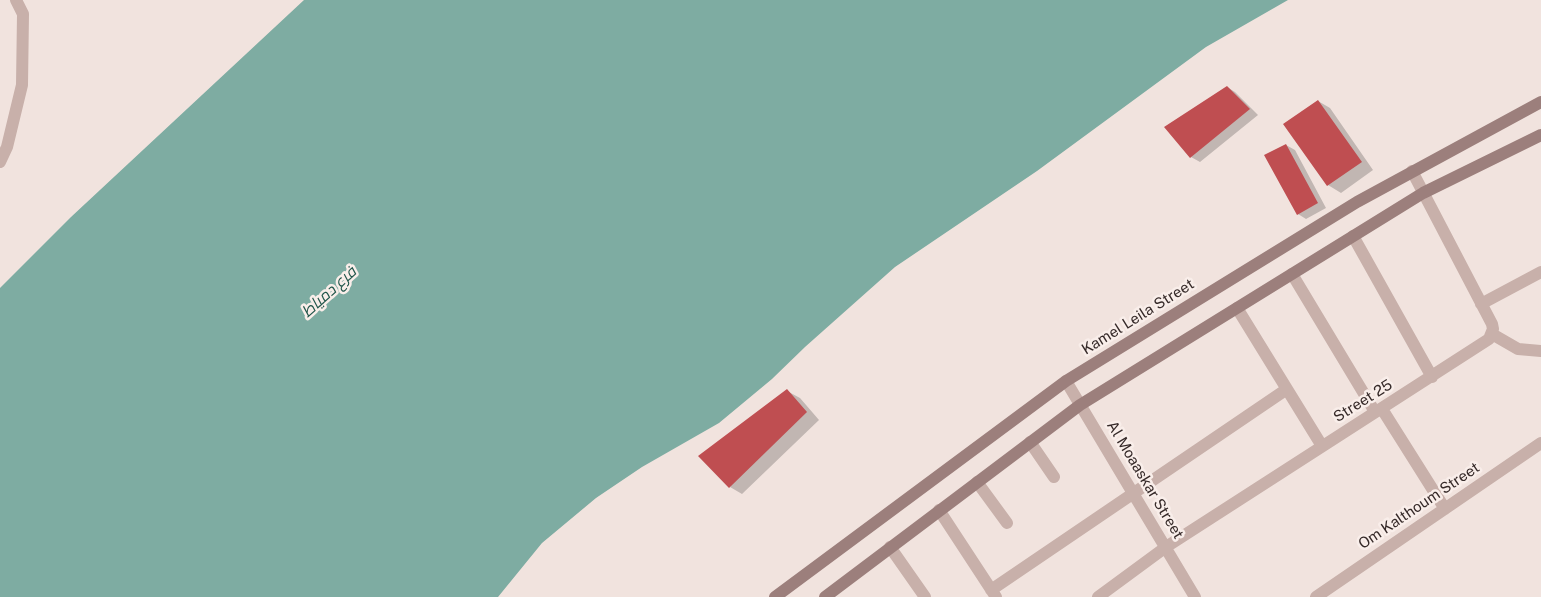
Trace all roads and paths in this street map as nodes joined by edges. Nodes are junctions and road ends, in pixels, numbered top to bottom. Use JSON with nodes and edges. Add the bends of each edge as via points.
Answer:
{"nodes":[{"id":1,"x":16,"y":0,"type":"edge"},
{"id":2,"x":1541,"y":102,"type":"edge"},
{"id":3,"x":1541,"y":135,"type":"edge"},
{"id":4,"x":0,"y":162,"type":"edge"},
{"id":5,"x":1412,"y":171,"type":"junction"},
{"id":6,"x":1423,"y":193,"type":"junction"},
{"id":7,"x":1353,"y":236,"type":"junction"},
{"id":8,"x":1541,"y":272,"type":"edge"},
{"id":9,"x":1292,"y":274,"type":"junction"},
{"id":10,"x":1481,"y":304,"type":"junction"},
{"id":11,"x":1238,"y":308,"type":"junction"},
{"id":12,"x":1492,"y":334,"type":"junction"},
{"id":13,"x":1541,"y":351,"type":"edge"},
{"id":14,"x":1432,"y":377,"type":"junction"},
{"id":15,"x":1066,"y":381,"type":"junction"},
{"id":16,"x":1287,"y":390,"type":"junction"},
{"id":17,"x":1080,"y":405,"type":"junction"},
{"id":18,"x":1378,"y":410,"type":"junction"},
{"id":19,"x":1030,"y":442,"type":"junction"},
{"id":20,"x":1541,"y":443,"type":"edge"},
{"id":21,"x":1322,"y":446,"type":"junction"},
{"id":22,"x":1054,"y":477,"type":"dead end"},
{"id":23,"x":977,"y":482,"type":"junction"},
{"id":24,"x":1134,"y":493,"type":"junction"},
{"id":25,"x":1444,"y":509,"type":"junction"},
{"id":26,"x":939,"y":510,"type":"junction"},
{"id":27,"x":1007,"y":523,"type":"dead end"},
{"id":28,"x":890,"y":547,"type":"junction"},
{"id":29,"x":1166,"y":547,"type":"junction"},
{"id":30,"x":994,"y":593,"type":"edge"},
{"id":31,"x":775,"y":597,"type":"edge"},
{"id":32,"x":825,"y":597,"type":"edge"},
{"id":33,"x":924,"y":597,"type":"edge"},
{"id":34,"x":1098,"y":597,"type":"edge"},
{"id":35,"x":1196,"y":597,"type":"edge"},
{"id":36,"x":1316,"y":597,"type":"edge"}],
"edges":[{"from":1,"to":4,"type":"street","via":[[23,14],[22,85],[7,147]]},
{"from":2,"to":5,"type":"street","name":"Kamel Leila Street"},
{"from":3,"to":6,"type":"street"},
{"from":5,"to":6,"type":"street"},
{"from":5,"to":15,"type":"street","name":"Kamel Leila Street","via":[[1298,237]]},
{"from":6,"to":7,"type":"street"},
{"from":6,"to":10,"type":"street"},
{"from":7,"to":9,"type":"street"},
{"from":7,"to":14,"type":"street"},
{"from":8,"to":10,"type":"street"},
{"from":9,"to":11,"type":"street"},
{"from":9,"to":18,"type":"street"},
{"from":10,"to":12,"type":"street","via":[[1492,324]]},
{"from":11,"to":16,"type":"street"},
{"from":11,"to":17,"type":"street"},
{"from":12,"to":13,"type":"street","via":[[1518,349]]},
{"from":12,"to":14,"type":"street","name":"Street 25","via":[[1486,342]]},
{"from":14,"to":18,"type":"street","name":"Street 25"},
{"from":15,"to":17,"type":"street","name":"Al Moaaskar Street"},
{"from":15,"to":31,"type":"street","name":"Kamel Leila Street"},
{"from":16,"to":21,"type":"street"},
{"from":16,"to":24,"type":"street"},
{"from":17,"to":19,"type":"street"},
{"from":17,"to":24,"type":"street","name":"Al Moaaskar Street"},
{"from":18,"to":21,"type":"street","name":"Street 25"},
{"from":18,"to":25,"type":"street"},
{"from":19,"to":22,"type":"street"},
{"from":19,"to":23,"type":"street"},
{"from":20,"to":25,"type":"street","name":"Om Kalthoum Street"},
{"from":21,"to":29,"type":"street","name":"Street 25"},
{"from":23,"to":26,"type":"street"},
{"from":23,"to":27,"type":"street"},
{"from":24,"to":29,"type":"street","name":"Al Moaaskar Street"},
{"from":24,"to":30,"type":"street"},
{"from":25,"to":36,"type":"street","name":"Om Kalthoum Street"},
{"from":26,"to":28,"type":"street"},
{"from":26,"to":30,"type":"street"},
{"from":28,"to":32,"type":"street"},
{"from":28,"to":33,"type":"street"},
{"from":29,"to":34,"type":"street","name":"Street 25"},
{"from":29,"to":35,"type":"street","name":"Al Moaaskar Street"}]}
